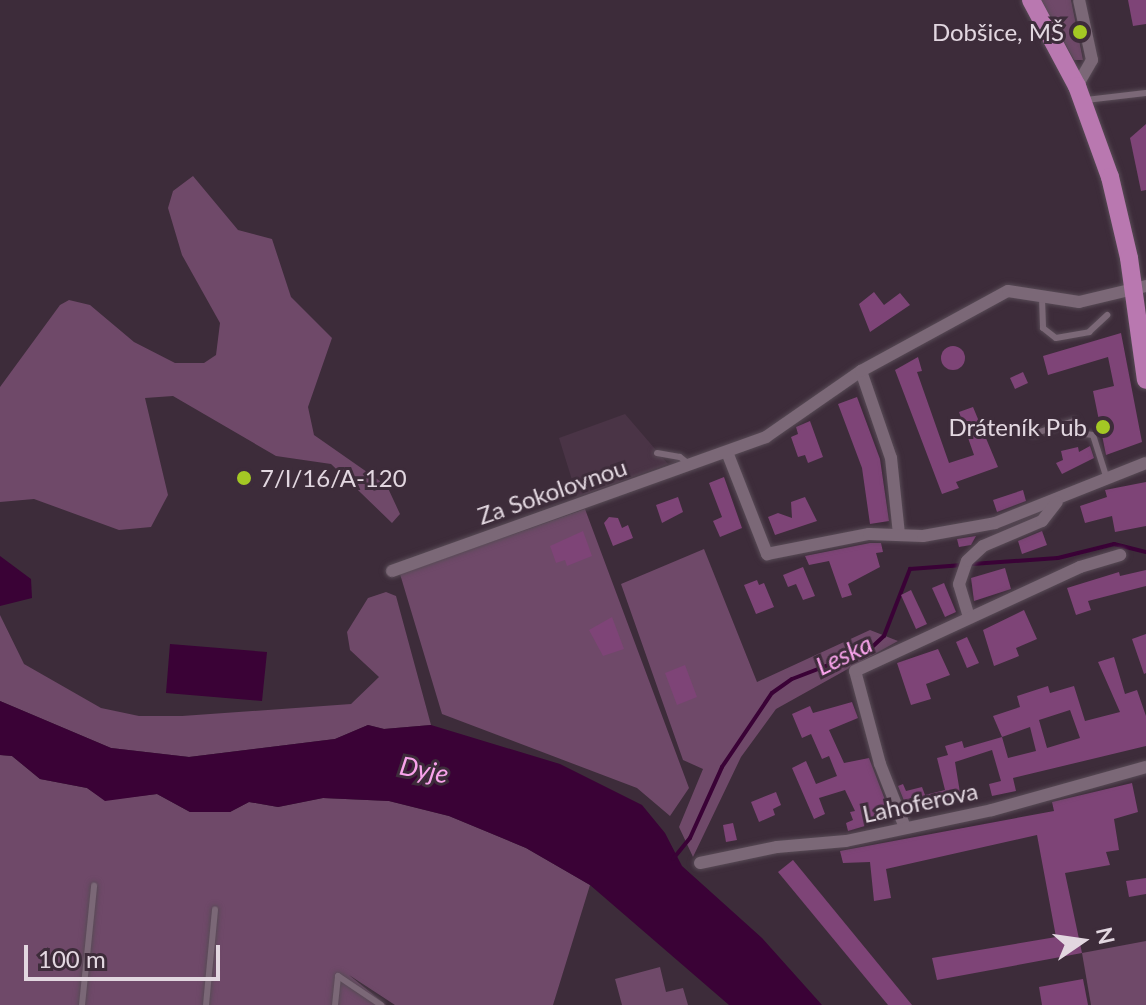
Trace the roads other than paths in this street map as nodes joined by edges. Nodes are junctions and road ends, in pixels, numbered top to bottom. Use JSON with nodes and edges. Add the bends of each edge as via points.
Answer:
{"nodes":[{"id":1,"x":1031,"y":0,"type":"edge"},
{"id":2,"x":1079,"y":0,"type":"edge"},
{"id":3,"x":1146,"y":93,"type":"edge"},
{"id":4,"x":1080,"y":94,"type":"junction"},
{"id":5,"x":1140,"y":288,"type":"edge"},
{"id":6,"x":1043,"y":294,"type":"junction"},
{"id":7,"x":1107,"y":315,"type":"dead end"},
{"id":8,"x":861,"y":371,"type":"junction"},
{"id":9,"x":1146,"y":380,"type":"edge"},
{"id":10,"x":1033,"y":434,"type":"dead end"},
{"id":11,"x":727,"y":452,"type":"junction"},
{"id":12,"x":657,"y":453,"type":"dead end"},
{"id":13,"x":1146,"y":463,"type":"edge"},
{"id":14,"x":689,"y":464,"type":"junction"},
{"id":15,"x":1106,"y":476,"type":"junction"},
{"id":16,"x":1057,"y":502,"type":"junction"},
{"id":17,"x":899,"y":534,"type":"junction"},
{"id":18,"x":1120,"y":555,"type":"dead end"},
{"id":19,"x":392,"y":571,"type":"dead end"},
{"id":20,"x":969,"y":617,"type":"junction"},
{"id":21,"x":1146,"y":767,"type":"edge"},
{"id":22,"x":904,"y":825,"type":"junction"},
{"id":23,"x":700,"y":863,"type":"dead end"},
{"id":24,"x":94,"y":886,"type":"dead end"},
{"id":25,"x":215,"y":909,"type":"dead end"},
{"id":26,"x":82,"y":1005,"type":"edge"},
{"id":27,"x":206,"y":1005,"type":"edge"},
{"id":28,"x":335,"y":1005,"type":"edge"},
{"id":29,"x":381,"y":1005,"type":"edge"}],
"edges":[{"from":1,"to":4,"type":"main road"},
{"from":2,"to":4,"type":"street","via":[[1092,60]]},
{"from":3,"to":4,"type":"lane"},
{"from":4,"to":5,"type":"main road","via":[[1110,177]]},
{"from":5,"to":6,"type":"street","name":"Za Sokolovnou","via":[[1079,302]]},
{"from":5,"to":9,"type":"main road"},
{"from":6,"to":7,"type":"lane","via":[[1040,320],[1045,332],[1056,338],[1089,332]]},
{"from":6,"to":8,"type":"street","name":"Za Sokolovnou","via":[[1016,290],[998,295]]},
{"from":8,"to":11,"type":"street","name":"Za Sokolovnou","via":[[766,437]]},
{"from":8,"to":17,"type":"street","via":[[891,458]]},
{"from":10,"to":15,"type":"lane","via":[[1074,421],[1078,433],[1093,435]]},
{"from":11,"to":14,"type":"street","name":"Za Sokolovnou"},
{"from":11,"to":17,"type":"street","via":[[767,554],[869,534]]},
{"from":12,"to":14,"type":"lane"},
{"from":13,"to":15,"type":"street"},
{"from":14,"to":19,"type":"street","name":"Za Sokolovnou"},
{"from":15,"to":16,"type":"street"},
{"from":16,"to":17,"type":"street","via":[[995,523],[931,535]]},
{"from":16,"to":20,"type":"street","via":[[1042,521],[983,546],[964,566],[959,588]]},
{"from":18,"to":20,"type":"street","via":[[1080,567]]},
{"from":20,"to":22,"type":"street","via":[[855,671],[880,764]]},
{"from":21,"to":22,"type":"street","name":"Lahoferova","via":[[992,810]]},
{"from":22,"to":23,"type":"street","name":"Lahoferova","via":[[846,841],[777,847]]},
{"from":24,"to":26,"type":"lane"},
{"from":25,"to":27,"type":"lane"},
{"from":28,"to":29,"type":"lane","via":[[338,976]]}]}
